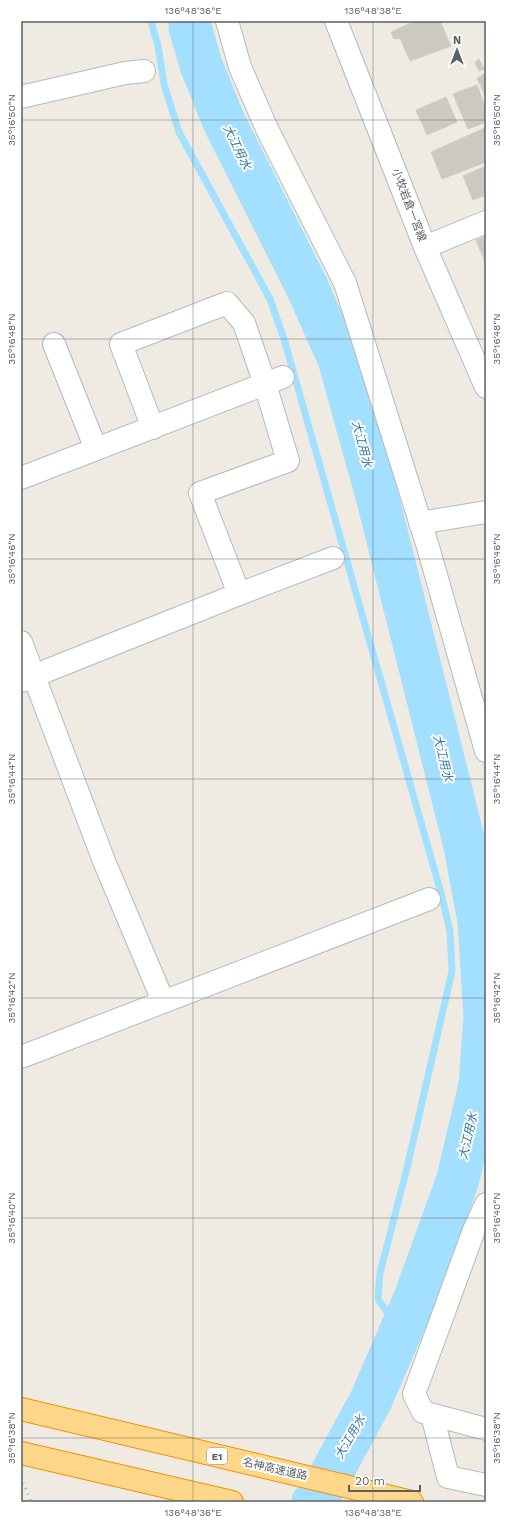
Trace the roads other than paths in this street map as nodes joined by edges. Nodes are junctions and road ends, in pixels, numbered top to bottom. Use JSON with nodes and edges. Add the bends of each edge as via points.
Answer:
{"nodes":[{"id":1,"x":227,"y":21,"type":"edge"},
{"id":2,"x":336,"y":21,"type":"edge"},
{"id":3,"x":144,"y":70,"type":"dead end"},
{"id":4,"x":21,"y":97,"type":"edge"},
{"id":5,"x":486,"y":222,"type":"edge"},
{"id":6,"x":425,"y":247,"type":"junction"},
{"id":7,"x":54,"y":344,"type":"dead end"},
{"id":8,"x":274,"y":381,"type":"junction"},
{"id":9,"x":486,"y":387,"type":"edge"},
{"id":10,"x":153,"y":428,"type":"junction"},
{"id":11,"x":96,"y":449,"type":"junction"},
{"id":12,"x":21,"y":478,"type":"edge"},
{"id":13,"x":486,"y":512,"type":"edge"},
{"id":14,"x":420,"y":523,"type":"junction"},
{"id":15,"x":333,"y":558,"type":"dead end"},
{"id":16,"x":239,"y":594,"type":"junction"},
{"id":17,"x":21,"y":642,"type":"edge"},
{"id":18,"x":27,"y":678,"type":"edge"},
{"id":19,"x":486,"y":751,"type":"edge"},
{"id":20,"x":429,"y":899,"type":"dead end"},
{"id":21,"x":162,"y":1001,"type":"junction"},
{"id":22,"x":21,"y":1057,"type":"edge"},
{"id":23,"x":486,"y":1204,"type":"edge"},
{"id":24,"x":21,"y":1409,"type":"edge"},
{"id":25,"x":432,"y":1415,"type":"junction"},
{"id":26,"x":486,"y":1429,"type":"edge"},
{"id":27,"x":21,"y":1454,"type":"edge"},
{"id":28,"x":486,"y":1485,"type":"edge"},
{"id":29,"x":232,"y":1502,"type":"edge"},
{"id":30,"x":412,"y":1502,"type":"edge"}],
"edges":[{"from":1,"to":14,"type":"street","via":[[240,67],[267,129],[345,283]]},
{"from":2,"to":6,"type":"street","name":"小牧岩倉一宮線"},
{"from":3,"to":4,"type":"street"},
{"from":5,"to":6,"type":"street"},
{"from":6,"to":9,"type":"street","name":"小牧岩倉一宮線"},
{"from":7,"to":11,"type":"street"},
{"from":8,"to":10,"type":"street"},
{"from":8,"to":10,"type":"street","via":[[244,323],[227,303],[121,344]]},
{"from":8,"to":16,"type":"street","via":[[288,461],[200,493]]},
{"from":10,"to":11,"type":"street"},
{"from":11,"to":12,"type":"street"},
{"from":13,"to":14,"type":"street"},
{"from":14,"to":19,"type":"street"},
{"from":15,"to":16,"type":"street"},
{"from":16,"to":18,"type":"street"},
{"from":17,"to":18,"type":"street"},
{"from":18,"to":21,"type":"street"},
{"from":20,"to":21,"type":"street"},
{"from":21,"to":22,"type":"street"},
{"from":23,"to":25,"type":"street","via":[[474,1230],[414,1394],[423,1412]]},
{"from":24,"to":30,"type":"highway","name":"名神高速道路","number":"E1"},
{"from":25,"to":26,"type":"street"},
{"from":25,"to":28,"type":"street","via":[[448,1477]]},
{"from":27,"to":29,"type":"highway"}]}
